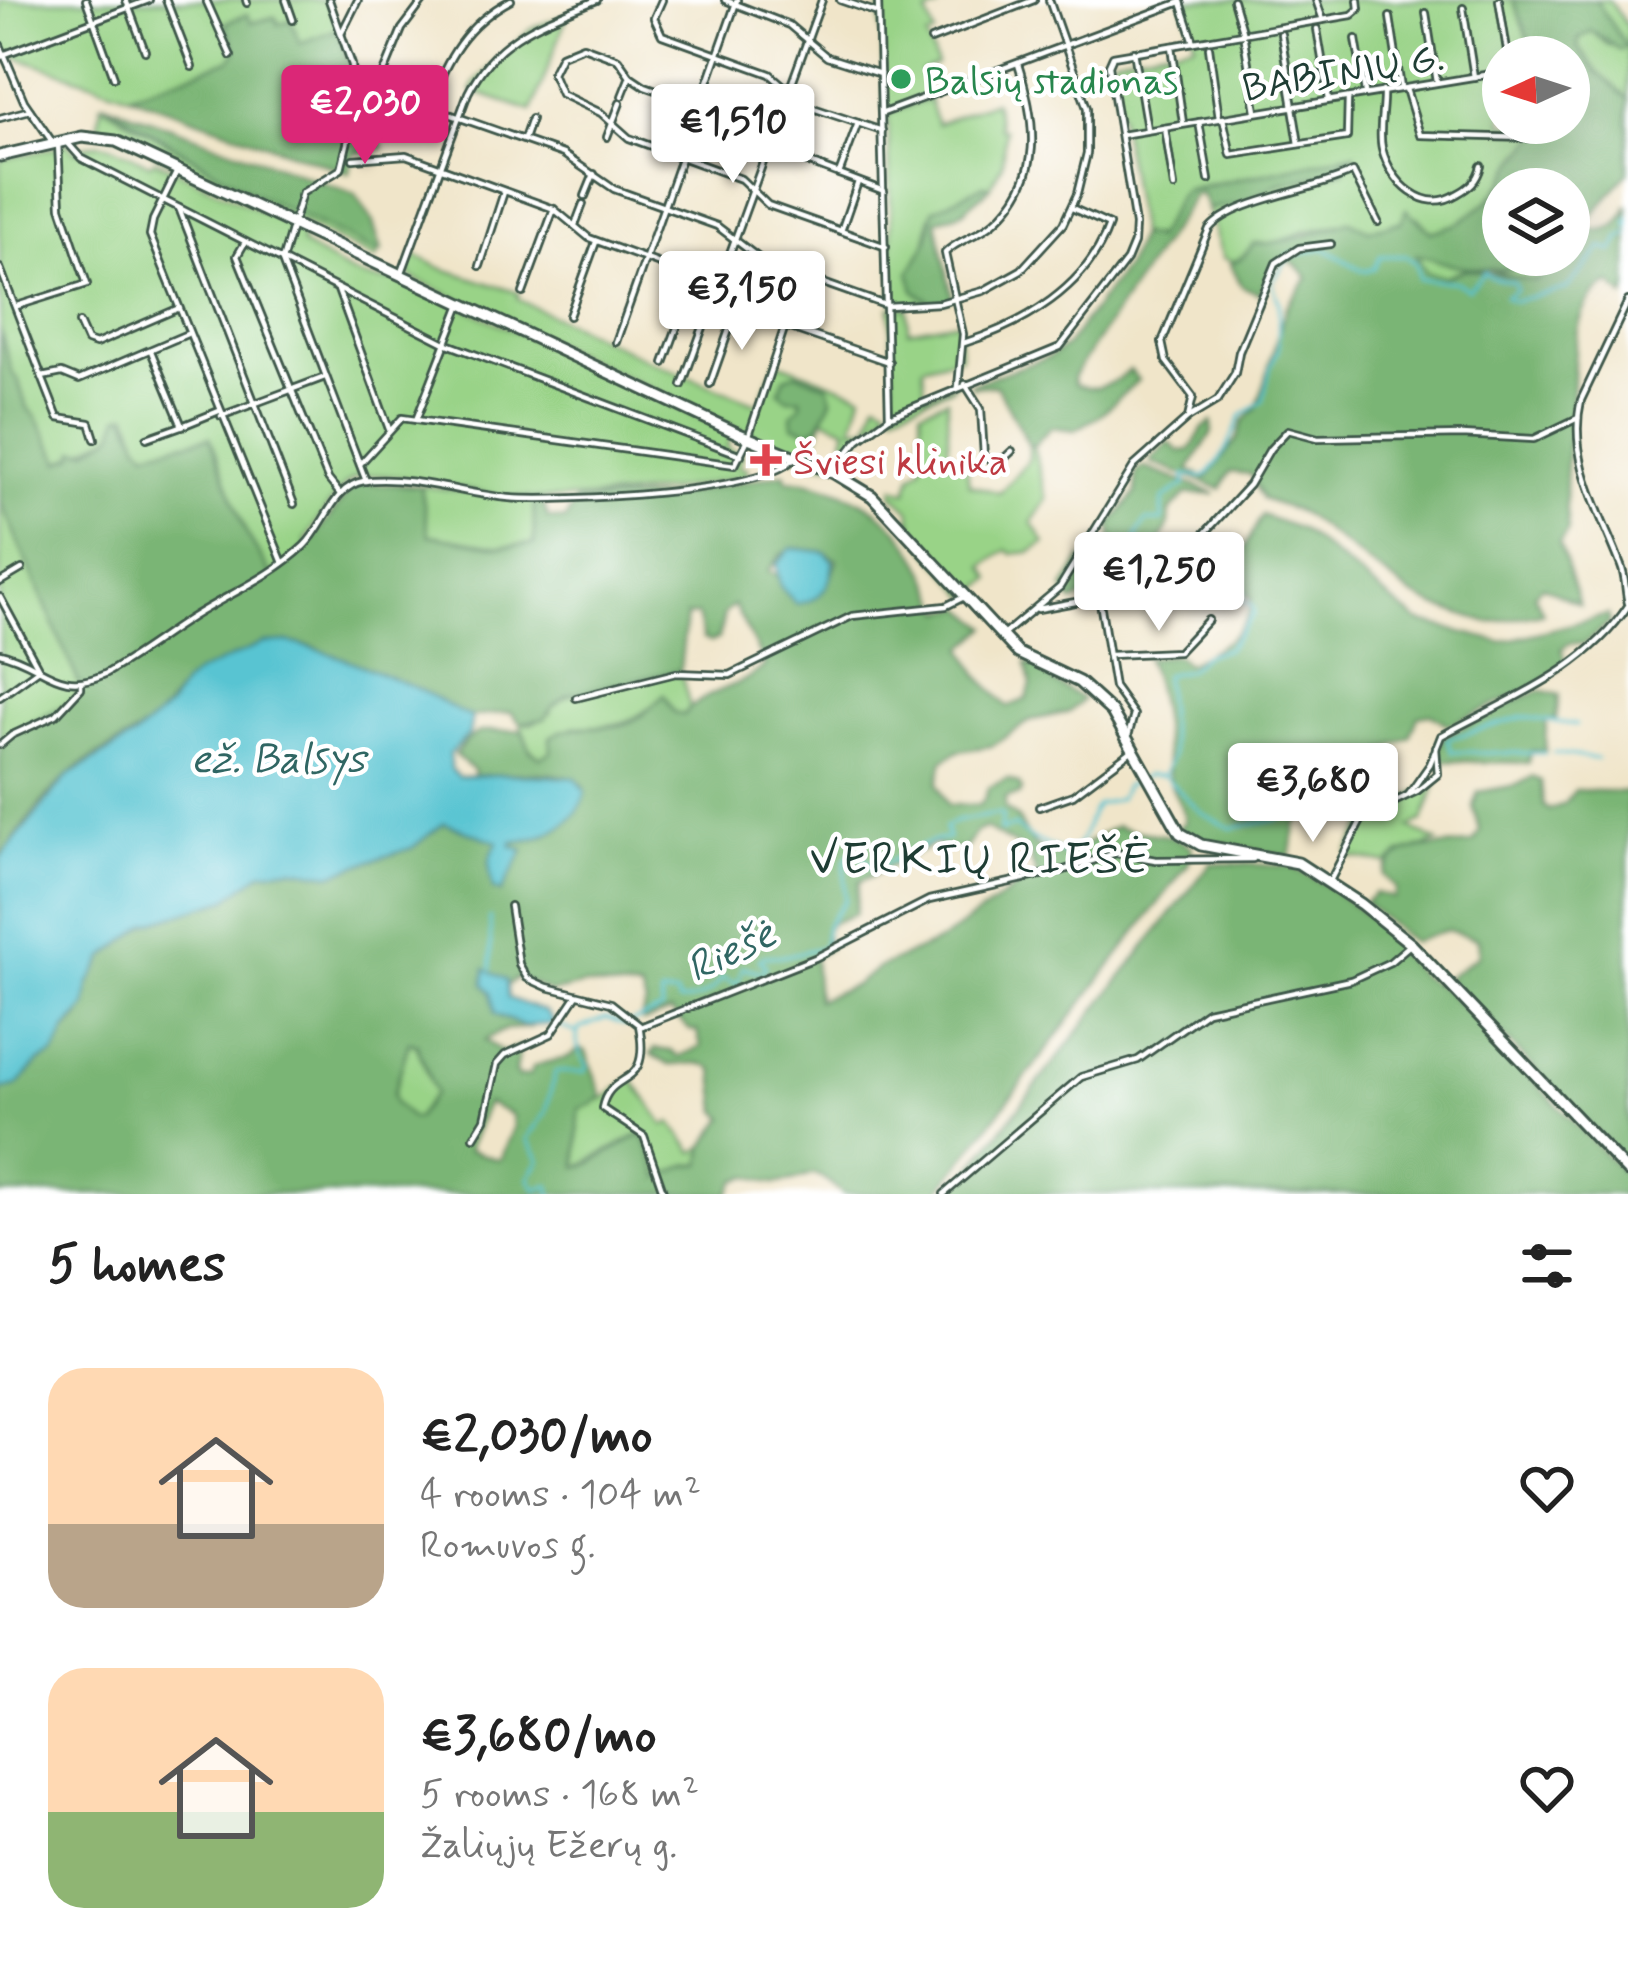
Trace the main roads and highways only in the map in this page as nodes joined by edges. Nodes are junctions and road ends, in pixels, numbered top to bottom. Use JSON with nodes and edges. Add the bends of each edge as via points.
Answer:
{"nodes":[{"id":1,"x":0,"y":156,"type":"edge"},
{"id":2,"x":1628,"y":1172,"type":"edge"}],
"edges":[{"from":1,"to":2,"type":"main road","via":[[106,138],[747,438],[840,470],[1027,660],[1092,692],[1129,736],[1177,829],[1190,840],[1298,863],[1330,882],[1411,944]]}]}
